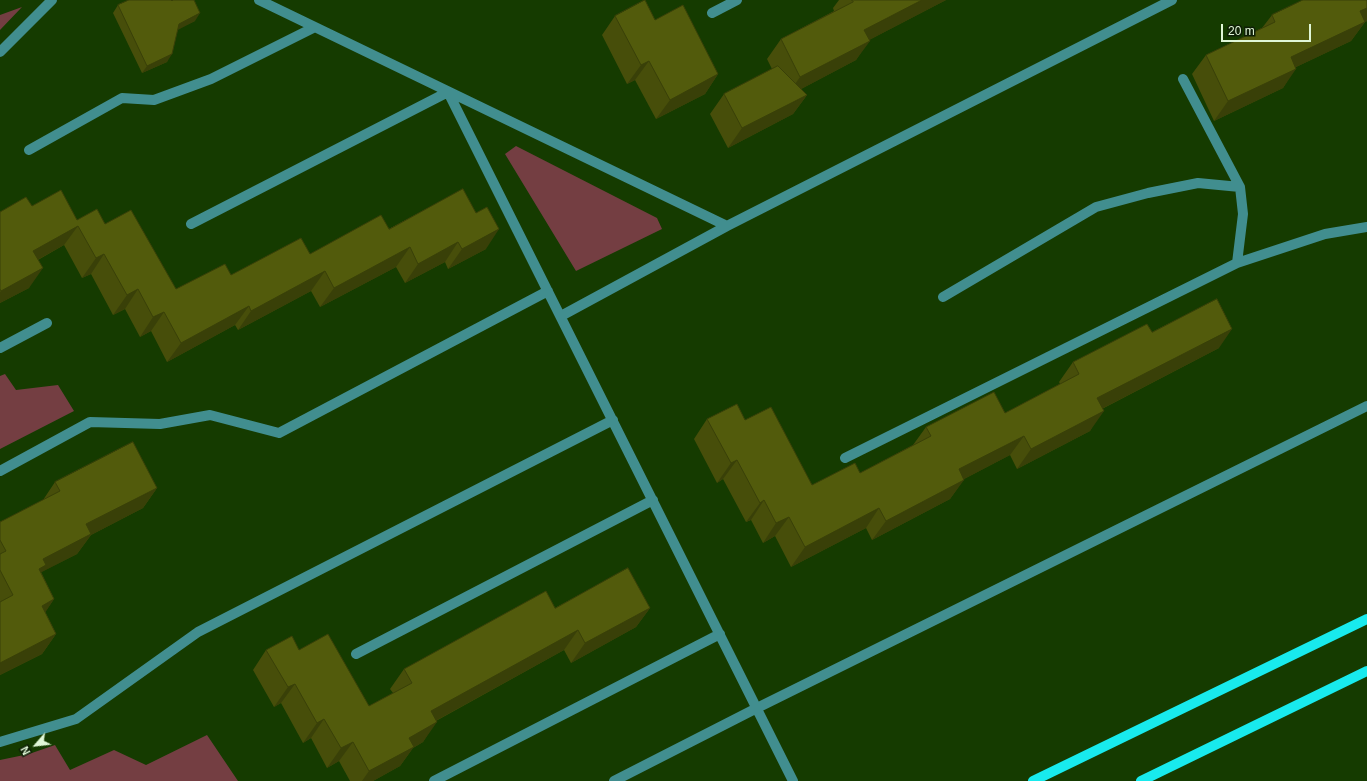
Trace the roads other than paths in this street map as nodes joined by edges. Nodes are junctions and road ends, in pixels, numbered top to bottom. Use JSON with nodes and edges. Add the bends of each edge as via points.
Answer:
{"nodes":[{"id":1,"x":52,"y":0,"type":"edge"},
{"id":2,"x":259,"y":0,"type":"edge"},
{"id":3,"x":737,"y":0,"type":"edge"},
{"id":4,"x":1172,"y":0,"type":"edge"},
{"id":5,"x":712,"y":13,"type":"dead end"},
{"id":6,"x":315,"y":27,"type":"junction"},
{"id":7,"x":0,"y":52,"type":"edge"},
{"id":8,"x":1183,"y":79,"type":"dead end"},
{"id":9,"x":448,"y":92,"type":"junction"},
{"id":10,"x":29,"y":150,"type":"dead end"},
{"id":11,"x":1240,"y":187,"type":"junction"},
{"id":12,"x":191,"y":224,"type":"dead end"},
{"id":13,"x":728,"y":226,"type":"junction"},
{"id":14,"x":1367,"y":227,"type":"edge"},
{"id":15,"x":1237,"y":262,"type":"junction"},
{"id":16,"x":548,"y":291,"type":"junction"},
{"id":17,"x":943,"y":297,"type":"dead end"},
{"id":18,"x":561,"y":316,"type":"junction"},
{"id":19,"x":47,"y":323,"type":"dead end"},
{"id":20,"x":0,"y":348,"type":"edge"},
{"id":21,"x":1367,"y":406,"type":"edge"},
{"id":22,"x":613,"y":420,"type":"junction"},
{"id":23,"x":845,"y":458,"type":"dead end"},
{"id":24,"x":0,"y":471,"type":"edge"},
{"id":25,"x":653,"y":500,"type":"junction"},
{"id":26,"x":1367,"y":619,"type":"edge"},
{"id":27,"x":720,"y":634,"type":"junction"},
{"id":28,"x":356,"y":654,"type":"dead end"},
{"id":29,"x":1367,"y":671,"type":"edge"},
{"id":30,"x":757,"y":708,"type":"junction"},
{"id":31,"x":0,"y":742,"type":"edge"},
{"id":32,"x":434,"y":781,"type":"edge"},
{"id":33,"x":614,"y":781,"type":"edge"},
{"id":34,"x":793,"y":781,"type":"edge"},
{"id":35,"x":1033,"y":781,"type":"edge"},
{"id":36,"x":1141,"y":781,"type":"edge"}],
"edges":[{"from":1,"to":7,"type":"street"},
{"from":2,"to":6,"type":"street"},
{"from":3,"to":5,"type":"street"},
{"from":4,"to":13,"type":"street"},
{"from":6,"to":9,"type":"street"},
{"from":6,"to":10,"type":"street","via":[[204,82],[154,100],[122,98]]},
{"from":8,"to":11,"type":"street"},
{"from":9,"to":12,"type":"street"},
{"from":9,"to":13,"type":"street"},
{"from":9,"to":16,"type":"street"},
{"from":11,"to":15,"type":"street","via":[[1243,214]]},
{"from":11,"to":17,"type":"street","via":[[1198,183],[1096,207]]},
{"from":13,"to":18,"type":"street"},
{"from":14,"to":15,"type":"street","via":[[1325,234]]},
{"from":15,"to":23,"type":"street"},
{"from":16,"to":18,"type":"street"},
{"from":16,"to":24,"type":"street","via":[[279,433],[210,415],[160,424],[90,422]]},
{"from":18,"to":22,"type":"street"},
{"from":19,"to":20,"type":"street"},
{"from":21,"to":30,"type":"street"},
{"from":22,"to":25,"type":"street"},
{"from":22,"to":31,"type":"street","via":[[198,632],[76,719]]},
{"from":25,"to":27,"type":"street"},
{"from":25,"to":28,"type":"street"},
{"from":26,"to":35,"type":"main road"},
{"from":27,"to":30,"type":"street"},
{"from":27,"to":32,"type":"street"},
{"from":29,"to":36,"type":"main road"},
{"from":30,"to":33,"type":"street"},
{"from":30,"to":34,"type":"street"}]}
